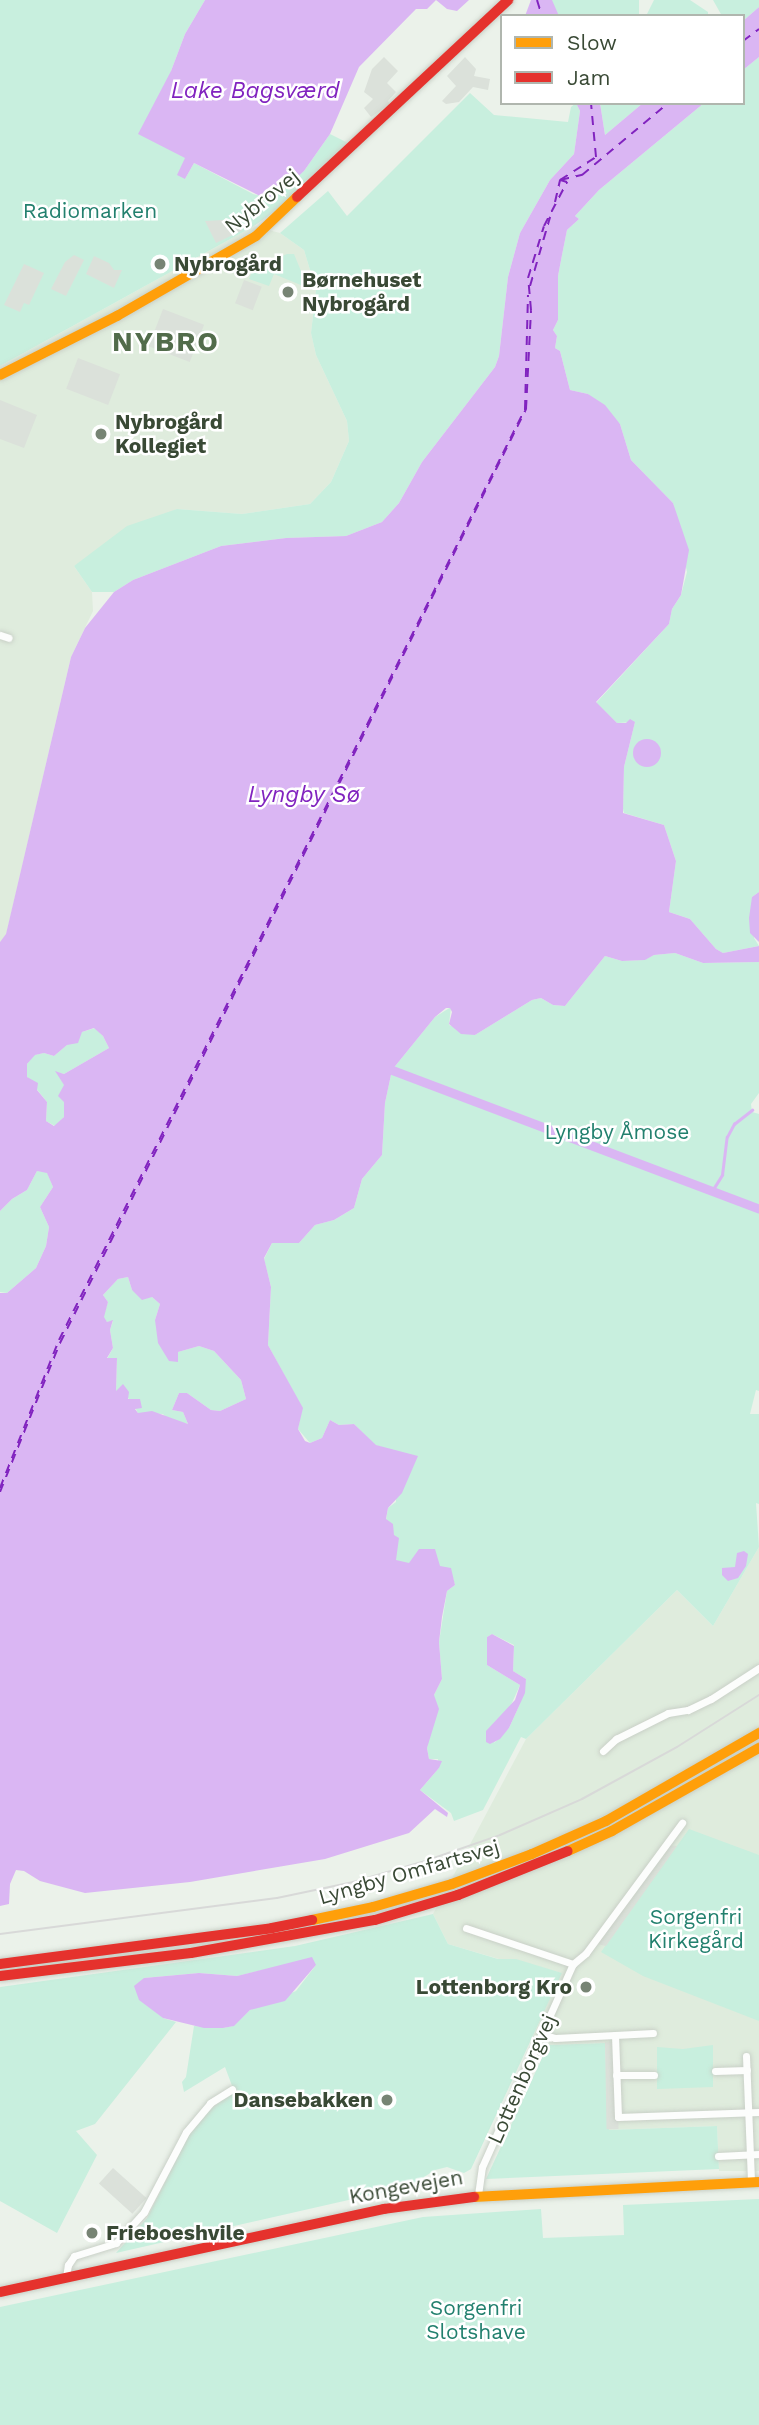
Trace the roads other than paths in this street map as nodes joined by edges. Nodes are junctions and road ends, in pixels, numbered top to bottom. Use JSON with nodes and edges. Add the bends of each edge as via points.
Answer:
{"nodes":[{"id":1,"x":508,"y":0,"type":"edge"},
{"id":2,"x":0,"y":375,"type":"edge"},
{"id":3,"x":0,"y":635,"type":"edge"},
{"id":4,"x":9,"y":638,"type":"dead end"},
{"id":5,"x":759,"y":1668,"type":"edge"},
{"id":6,"x":759,"y":1733,"type":"edge"},
{"id":7,"x":759,"y":1748,"type":"edge"},
{"id":8,"x":603,"y":1751,"type":"dead end"},
{"id":9,"x":682,"y":1823,"type":"dead end"},
{"id":10,"x":466,"y":1928,"type":"dead end"},
{"id":11,"x":0,"y":1964,"type":"edge"},
{"id":12,"x":573,"y":1965,"type":"junction"},
{"id":13,"x":0,"y":1976,"type":"edge"},
{"id":14,"x":653,"y":2033,"type":"dead end"},
{"id":15,"x":544,"y":2035,"type":"junction"},
{"id":16,"x":615,"y":2035,"type":"junction"},
{"id":17,"x":746,"y":2056,"type":"dead end"},
{"id":18,"x":747,"y":2070,"type":"junction"},
{"id":19,"x":715,"y":2071,"type":"dead end"},
{"id":20,"x":654,"y":2074,"type":"dead end"},
{"id":21,"x":616,"y":2075,"type":"junction"},
{"id":22,"x":748,"y":2087,"type":"junction"},
{"id":23,"x":759,"y":2087,"type":"edge"},
{"id":24,"x":232,"y":2089,"type":"dead end"},
{"id":25,"x":748,"y":2112,"type":"junction"},
{"id":26,"x":759,"y":2112,"type":"edge"},
{"id":27,"x":759,"y":2154,"type":"edge"},
{"id":28,"x":750,"y":2155,"type":"junction"},
{"id":29,"x":718,"y":2156,"type":"dead end"},
{"id":30,"x":755,"y":2182,"type":"edge"},
{"id":31,"x":478,"y":2195,"type":"junction"},
{"id":32,"x":66,"y":2277,"type":"junction"},
{"id":33,"x":0,"y":2292,"type":"edge"}],
"edges":[{"from":1,"to":2,"type":"main road","name":"Nybrovej","via":[[256,236],[117,316]]},
{"from":3,"to":4,"type":"street"},
{"from":5,"to":8,"type":"street","via":[[711,1699],[668,1713],[616,1739]]},
{"from":6,"to":11,"type":"main road","name":"Lyngby Omfartsvej","via":[[606,1821],[452,1884],[373,1907],[272,1928]]},
{"from":7,"to":13,"type":"main road","name":"Lyngby Omfartsvej","via":[[612,1831],[458,1895],[387,1916],[274,1940]]},
{"from":9,"to":12,"type":"street","name":"Lottenborgvej"},
{"from":10,"to":12,"type":"street"},
{"from":12,"to":15,"type":"street","name":"Lottenborgvej"},
{"from":14,"to":16,"type":"street"},
{"from":15,"to":16,"type":"street"},
{"from":15,"to":31,"type":"street","name":"Lottenborgvej","via":[[482,2167]]},
{"from":16,"to":21,"type":"street"},
{"from":17,"to":18,"type":"street"},
{"from":18,"to":19,"type":"street"},
{"from":18,"to":22,"type":"street"},
{"from":20,"to":21,"type":"street"},
{"from":21,"to":25,"type":"street","via":[[618,2117]]},
{"from":22,"to":23,"type":"street"},
{"from":22,"to":25,"type":"street"},
{"from":24,"to":32,"type":"street","via":[[210,2103],[186,2132],[144,2212],[116,2243],[74,2256]]},
{"from":25,"to":26,"type":"street"},
{"from":25,"to":28,"type":"street"},
{"from":27,"to":28,"type":"street"},
{"from":28,"to":29,"type":"street"},
{"from":28,"to":30,"type":"street"},
{"from":30,"to":31,"type":"main road","name":"Kongevejen"},
{"from":31,"to":32,"type":"main road","name":"Kongevejen","via":[[384,2208]]},
{"from":32,"to":33,"type":"main road","name":"Kongevejen"}]}
